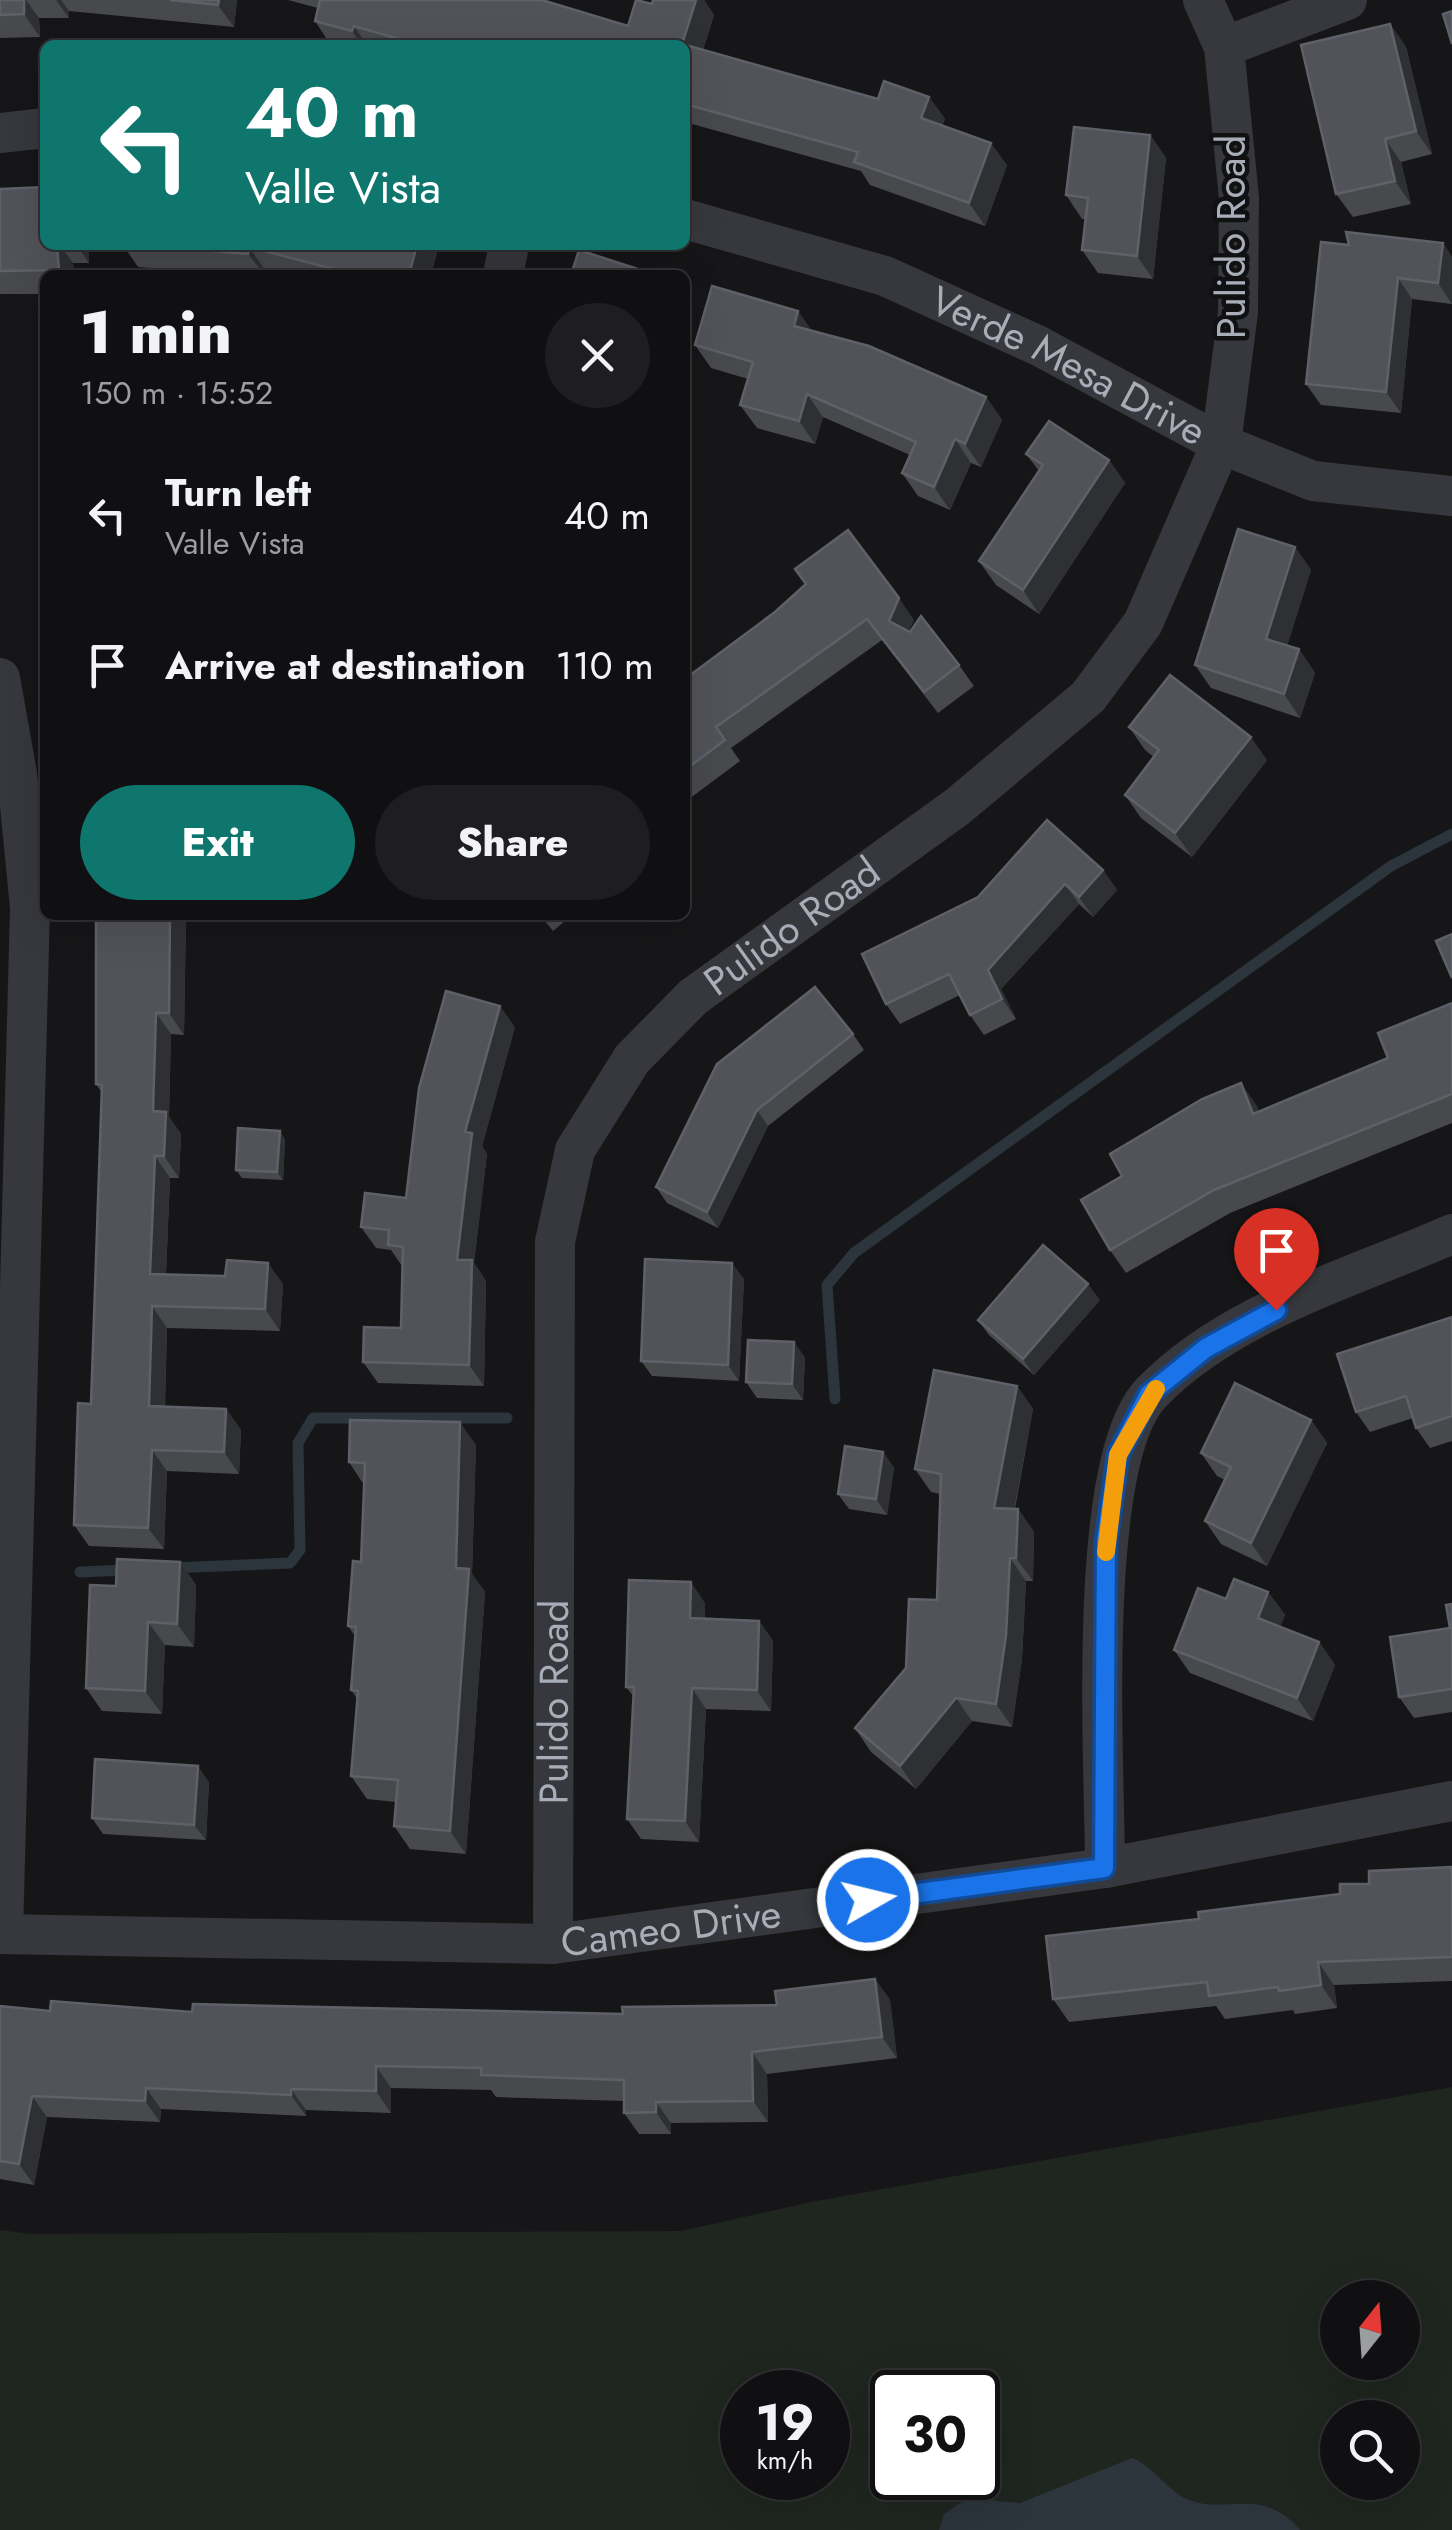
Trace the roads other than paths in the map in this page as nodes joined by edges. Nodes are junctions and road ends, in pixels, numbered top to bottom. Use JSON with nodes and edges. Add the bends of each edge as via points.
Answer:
{"nodes":[{"id":1,"x":1202,"y":0,"type":"edge"},
{"id":2,"x":1347,"y":0,"type":"edge"},
{"id":3,"x":1224,"y":47,"type":"junction"},
{"id":4,"x":40,"y":129,"type":"edge"},
{"id":5,"x":0,"y":133,"type":"edge"},
{"id":6,"x":690,"y":220,"type":"edge"},
{"id":7,"x":1221,"y":444,"type":"junction"},
{"id":8,"x":1452,"y":496,"type":"edge"},
{"id":9,"x":0,"y":678,"type":"edge"},
{"id":10,"x":1452,"y":1234,"type":"edge"},
{"id":11,"x":1452,"y":1800,"type":"edge"},
{"id":12,"x":1104,"y":1868,"type":"junction"},
{"id":13,"x":2,"y":1934,"type":"edge"},
{"id":14,"x":552,"y":1944,"type":"junction"}],
"edges":[{"from":1,"to":3,"type":"street","name":"Pulido Road"},
{"from":2,"to":3,"type":"street"},
{"from":3,"to":7,"type":"street","name":"Pulido Road","via":[[1239,198],[1238,312]]},
{"from":4,"to":5,"type":"street"},
{"from":6,"to":7,"type":"street","name":"Verde Mesa Drive","via":[[885,276],[1039,346]]},
{"from":7,"to":8,"type":"street","name":"Verde Mesa Drive","via":[[1313,481]]},
{"from":7,"to":14,"type":"street","name":"Pulido Road","via":[[1143,624],[1088,697],[957,808],[693,996],[632,1059],[575,1150],[555,1242]]},
{"from":9,"to":13,"type":"street","via":[[30,908]]},
{"from":10,"to":12,"type":"street","via":[[1241,1326],[1149,1394],[1118,1455],[1106,1541]]},
{"from":11,"to":12,"type":"street","name":"Cameo Drive"},
{"from":12,"to":14,"type":"street","name":"Cameo Drive"},
{"from":13,"to":14,"type":"street","name":"Cameo Drive"}]}
